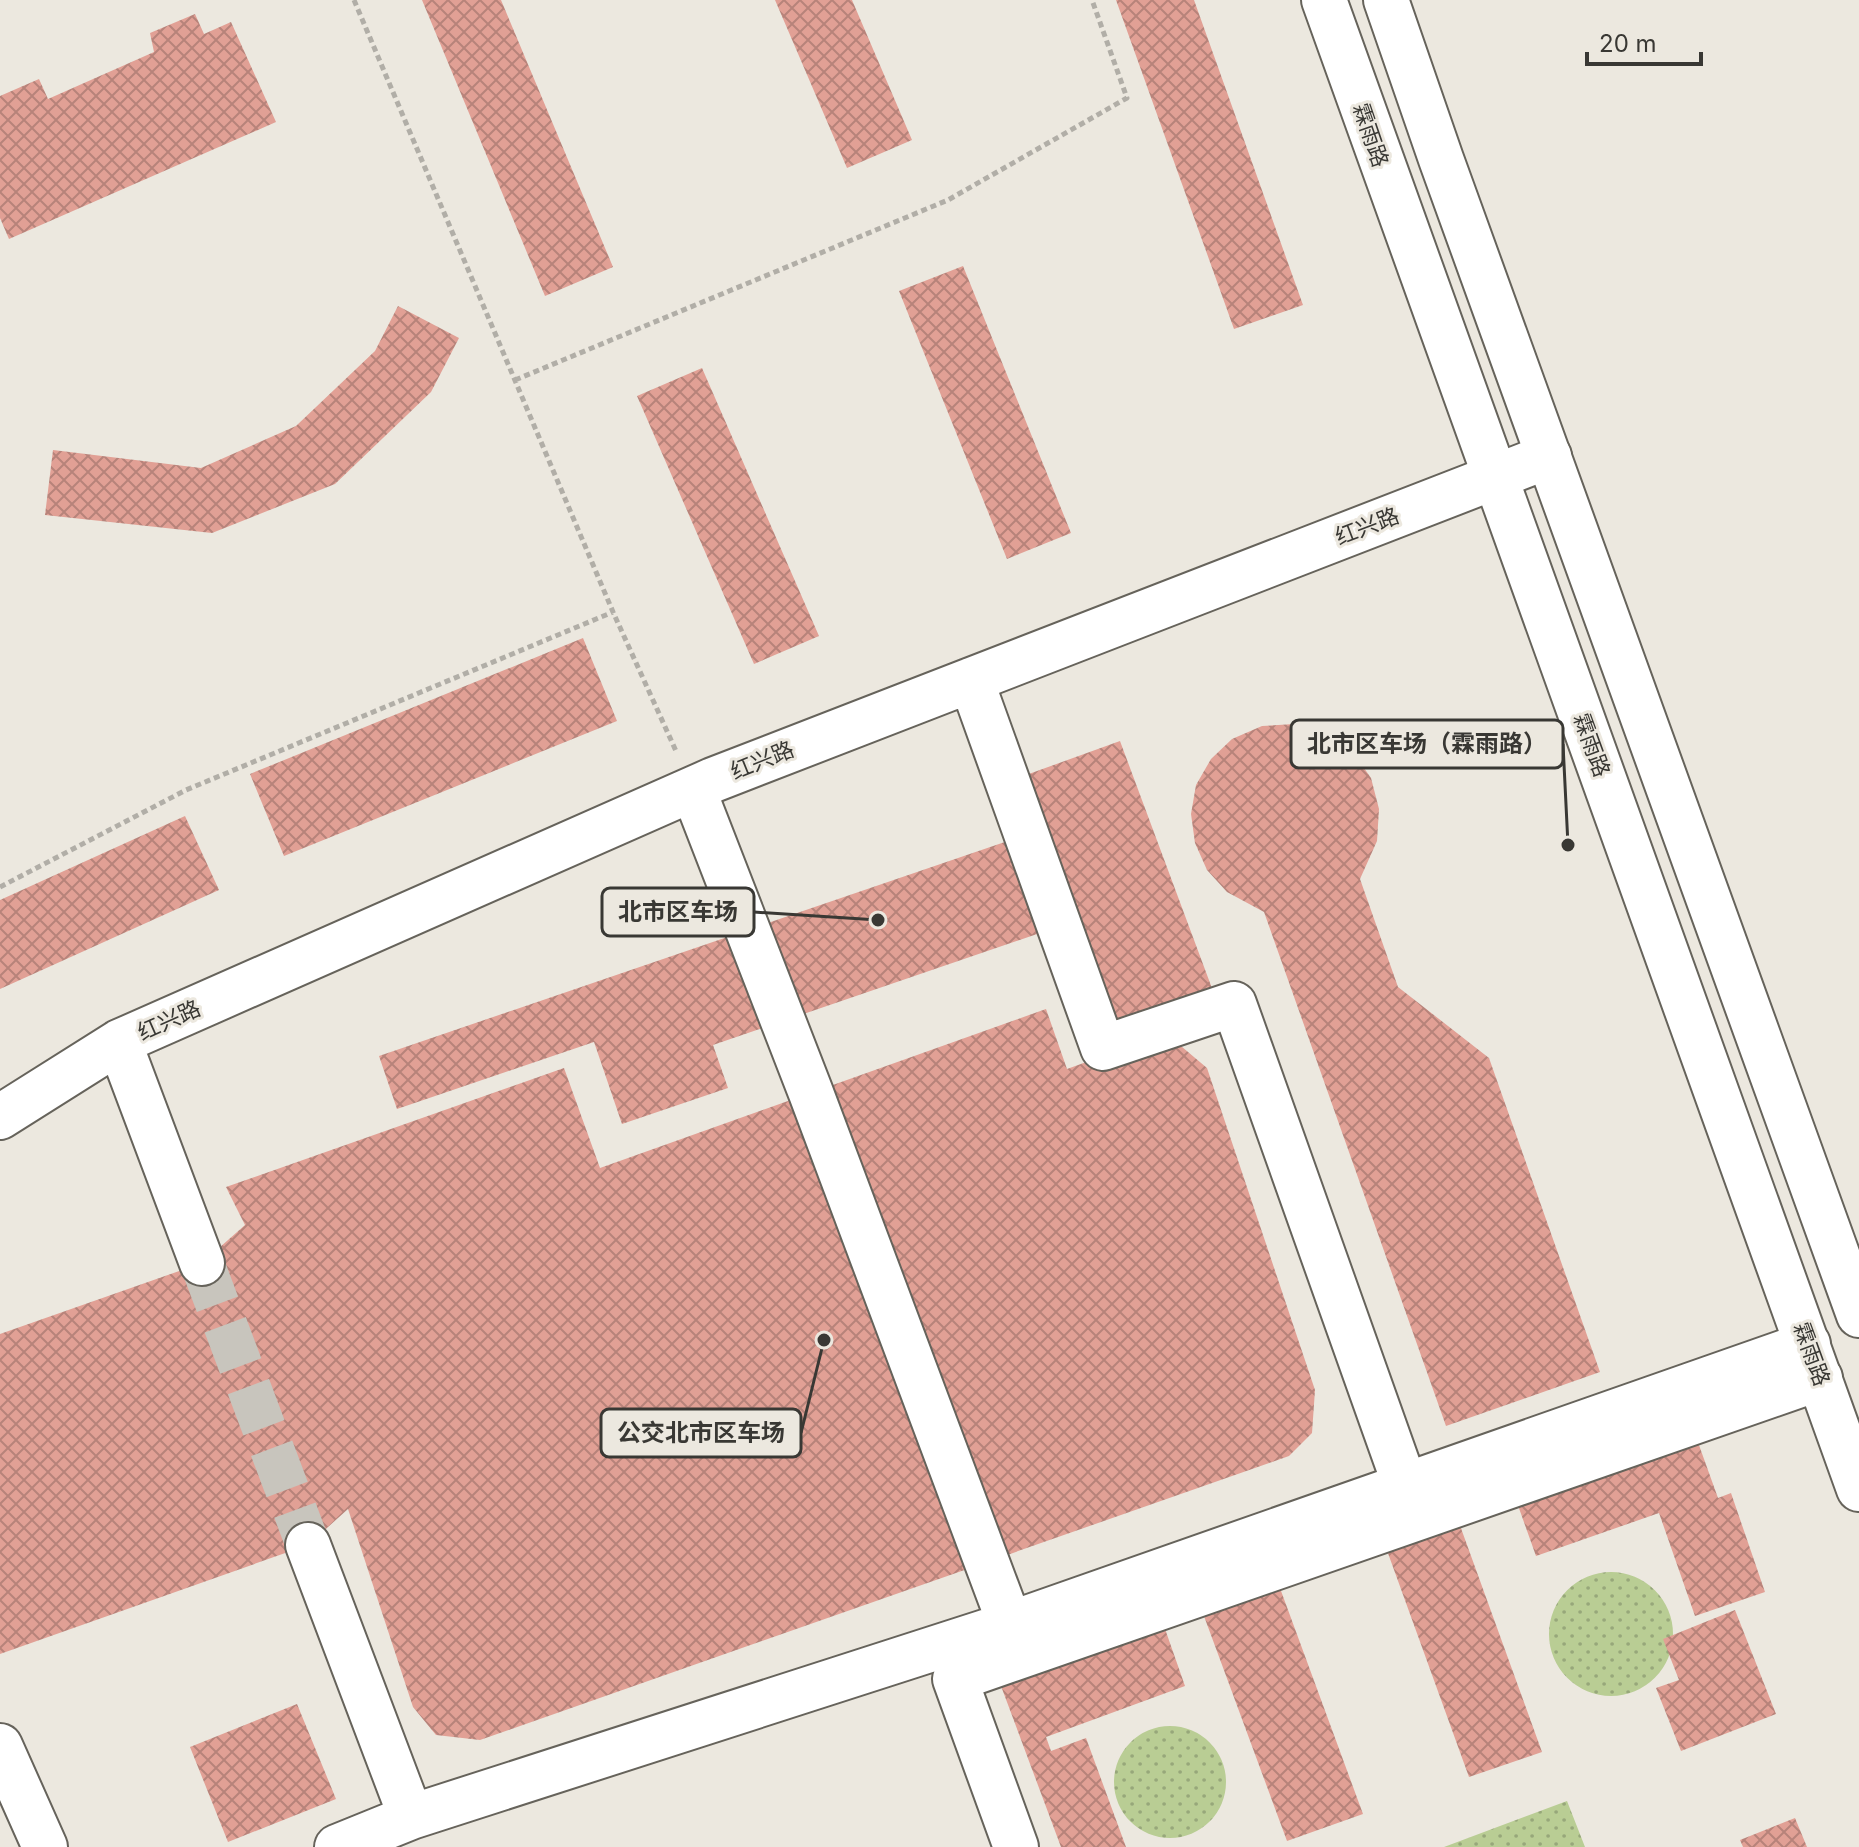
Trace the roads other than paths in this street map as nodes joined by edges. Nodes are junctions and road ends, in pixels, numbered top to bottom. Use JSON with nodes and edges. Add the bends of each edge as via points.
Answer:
{"nodes":[{"id":1,"x":1324,"y":0,"type":"edge"},
{"id":2,"x":1386,"y":0,"type":"edge"},
{"id":3,"x":1549,"y":456,"type":"junction"},
{"id":4,"x":1495,"y":477,"type":"junction"},
{"id":5,"x":971,"y":680,"type":"junction"},
{"id":6,"x":693,"y":789,"type":"junction"},
{"id":7,"x":119,"y":1042,"type":"junction"},
{"id":8,"x":0,"y":1117,"type":"edge"},
{"id":9,"x":202,"y":1263,"type":"tunnel mouth"},
{"id":10,"x":1859,"y":1315,"type":"edge"},
{"id":11,"x":1814,"y":1361,"type":"junction"},
{"id":12,"x":1405,"y":1485,"type":"junction"},
{"id":13,"x":1859,"y":1489,"type":"edge"},
{"id":14,"x":308,"y":1545,"type":"tunnel mouth"},
{"id":15,"x":1010,"y":1624,"type":"junction"},
{"id":16,"x":0,"y":1746,"type":"edge"},
{"id":17,"x":411,"y":1817,"type":"junction"},
{"id":18,"x":45,"y":1847,"type":"edge"},
{"id":19,"x":337,"y":1847,"type":"edge"},
{"id":20,"x":1016,"y":1847,"type":"edge"}],
"edges":[{"from":1,"to":4,"type":"main road","name":"霖雨路"},
{"from":2,"to":3,"type":"main road"},
{"from":3,"to":4,"type":"main road","name":"红兴路"},
{"from":3,"to":10,"type":"main road"},
{"from":4,"to":5,"type":"main road","name":"红兴路"},
{"from":4,"to":11,"type":"main road","name":"霖雨路"},
{"from":5,"to":6,"type":"main road","name":"红兴路"},
{"from":5,"to":12,"type":"main road","via":[[1103,1048],[1234,1004]]},
{"from":6,"to":7,"type":"main road","name":"红兴路"},
{"from":6,"to":15,"type":"main road"},
{"from":7,"to":8,"type":"main road","name":"红兴路"},
{"from":7,"to":9,"type":"main road"},
{"from":11,"to":12,"type":"main road"},
{"from":11,"to":13,"type":"main road","name":"霖雨路"},
{"from":11,"to":20,"type":"main road","via":[[955,1679]]},
{"from":12,"to":15,"type":"main road"},
{"from":14,"to":17,"type":"main road"},
{"from":15,"to":17,"type":"main road"},
{"from":16,"to":18,"type":"main road"},
{"from":17,"to":19,"type":"main road"}]}
